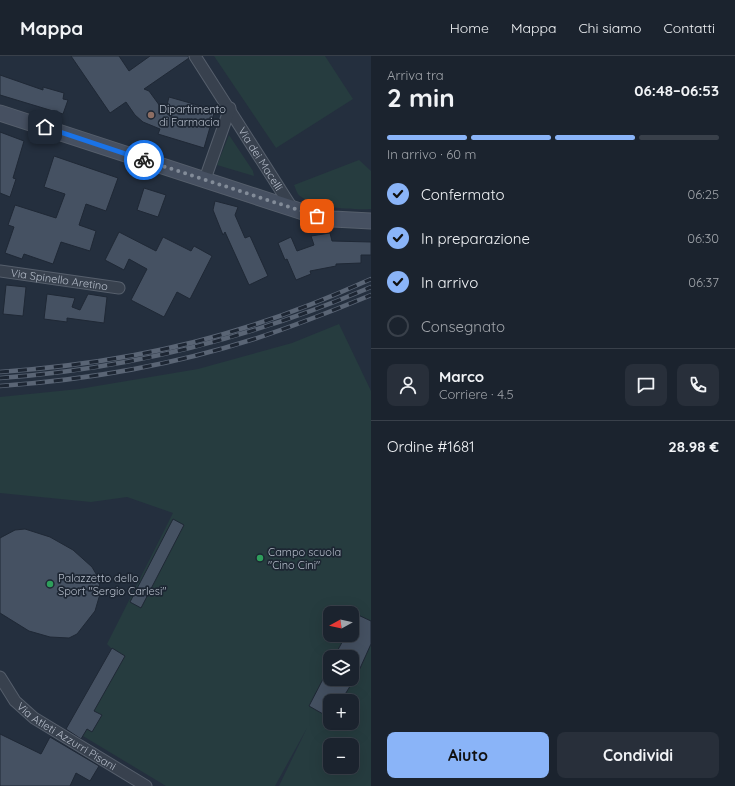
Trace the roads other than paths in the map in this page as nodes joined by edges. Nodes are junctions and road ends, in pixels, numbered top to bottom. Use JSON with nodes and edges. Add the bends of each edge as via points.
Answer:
{"nodes":[{"id":1,"x":195,"y":56,"type":"edge"},
{"id":2,"x":230,"y":108,"type":"junction"},
{"id":3,"x":0,"y":113,"type":"edge"},
{"id":4,"x":205,"y":179,"type":"junction"},
{"id":5,"x":292,"y":208,"type":"junction"},
{"id":6,"x":371,"y":221,"type":"edge"},
{"id":7,"x":0,"y":271,"type":"edge"},
{"id":8,"x":119,"y":288,"type":"dead end"},
{"id":9,"x":0,"y":677,"type":"edge"},
{"id":10,"x":145,"y":785,"type":"edge"}],
"edges":[{"from":1,"to":2,"type":"street","name":"Via dei Macelli"},
{"from":2,"to":4,"type":"street","name":"Via dei Macelli"},
{"from":2,"to":5,"type":"street","name":"Via dei Macelli"},
{"from":3,"to":4,"type":"main road"},
{"from":4,"to":5,"type":"main road"},
{"from":5,"to":6,"type":"main road","via":[[333,219]]},
{"from":7,"to":8,"type":"street","name":"Via Spinello Aretino"},
{"from":9,"to":10,"type":"street","name":"Via Atleti Azzurri Pisani","via":[[16,701],[34,718]]}]}
